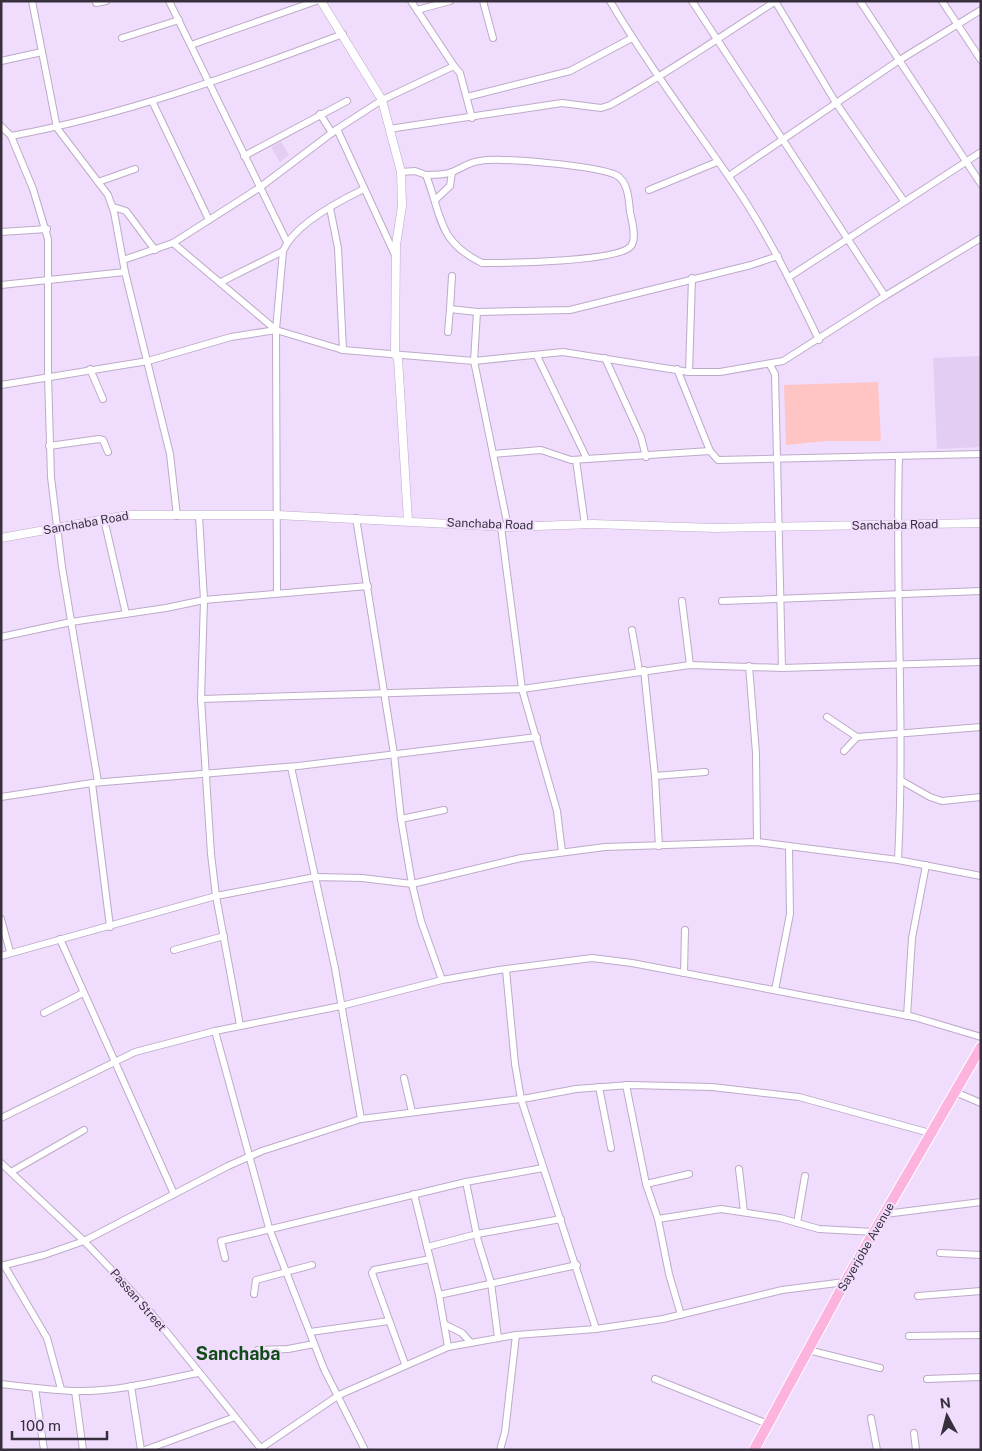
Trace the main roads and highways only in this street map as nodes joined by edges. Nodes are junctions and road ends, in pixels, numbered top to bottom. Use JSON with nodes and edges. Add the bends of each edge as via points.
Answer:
{"nodes":[{"id":1,"x":981,"y":1047,"type":"edge"},
{"id":2,"x":977,"y":1062,"type":"edge"},
{"id":3,"x":754,"y":1450,"type":"edge"}],
"edges":[{"from":1,"to":2,"type":"main road","name":"Sayerjobe Avenue"},
{"from":2,"to":3,"type":"main road","name":"Sayerjobe Avenue","via":[[930,1133]]}]}
